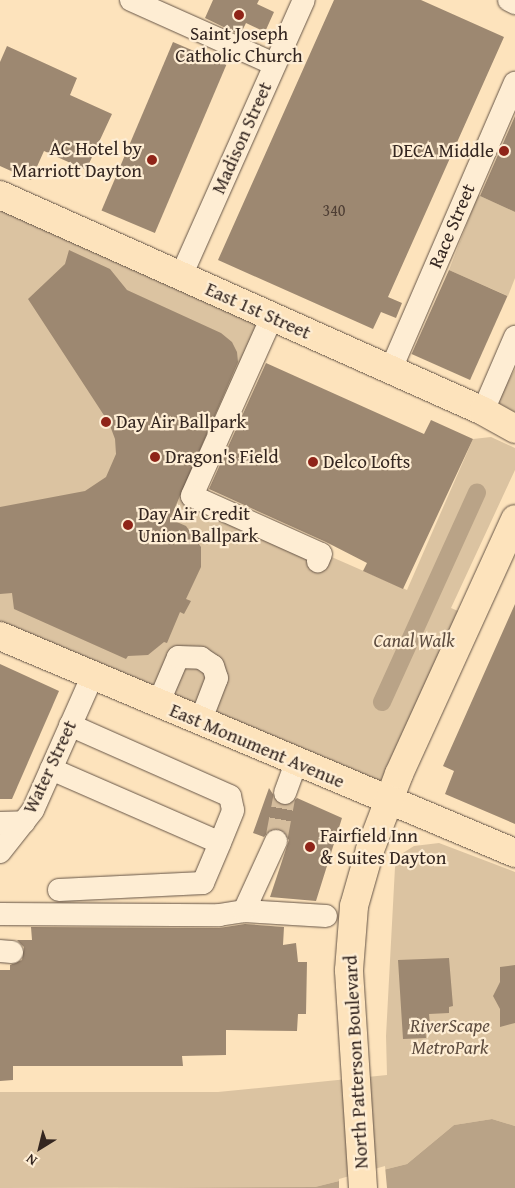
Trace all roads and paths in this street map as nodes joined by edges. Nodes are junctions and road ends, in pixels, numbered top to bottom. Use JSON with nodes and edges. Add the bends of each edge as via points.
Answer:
{"nodes":[{"id":1,"x":131,"y":0,"type":"edge"},
{"id":2,"x":304,"y":0,"type":"edge"},
{"id":3,"x":509,"y":0,"type":"edge"},
{"id":4,"x":515,"y":3,"type":"edge"},
{"id":5,"x":274,"y":64,"type":"junction"},
{"id":6,"x":515,"y":83,"type":"edge"},
{"id":7,"x":0,"y":195,"type":"edge"},
{"id":8,"x":181,"y":276,"type":"junction"},
{"id":9,"x":266,"y":328,"type":"dead end"},
{"id":10,"x":515,"y":337,"type":"edge"},
{"id":11,"x":391,"y":369,"type":"junction"},
{"id":12,"x":484,"y":410,"type":"junction"},
{"id":13,"x":515,"y":429,"type":"edge"},
{"id":14,"x":515,"y":519,"type":"edge"},
{"id":15,"x":318,"y":561,"type":"dead end"},
{"id":16,"x":0,"y":636,"type":"edge"},
{"id":17,"x":92,"y":676,"type":"junction"},
{"id":18,"x":158,"y":704,"type":"junction"},
{"id":19,"x":200,"y":722,"type":"junction"},
{"id":20,"x":70,"y":725,"type":"junction"},
{"id":21,"x":296,"y":763,"type":"junction"},
{"id":22,"x":51,"y":769,"type":"junction"},
{"id":23,"x":285,"y":793,"type":"tunnel mouth"},
{"id":24,"x":389,"y":802,"type":"junction"},
{"id":25,"x":24,"y":822,"type":"junction"},
{"id":26,"x":0,"y":823,"type":"edge"},
{"id":27,"x":276,"y":841,"type":"tunnel mouth"},
{"id":28,"x":220,"y":843,"type":"junction"},
{"id":29,"x":0,"y":852,"type":"edge"},
{"id":30,"x":515,"y":853,"type":"edge"},
{"id":31,"x":60,"y":890,"type":"dead end"},
{"id":32,"x":244,"y":911,"type":"junction"},
{"id":33,"x":0,"y":914,"type":"edge"},
{"id":34,"x":326,"y":916,"type":"dead end"},
{"id":35,"x":363,"y":1188,"type":"edge"}],
"edges":[{"from":1,"to":5,"type":"street"},
{"from":2,"to":5,"type":"street","name":"Madison Street"},
{"from":3,"to":4,"type":"street"},
{"from":5,"to":8,"type":"street","name":"Madison Street"},
{"from":6,"to":11,"type":"street","name":"Race Street"},
{"from":7,"to":8,"type":"main road","name":"East 1st Street"},
{"from":8,"to":11,"type":"main road","name":"East 1st Street"},
{"from":9,"to":15,"type":"street","via":[[192,496],[321,554]]},
{"from":10,"to":12,"type":"street"},
{"from":11,"to":12,"type":"main road","name":"East 1st Street"},
{"from":12,"to":13,"type":"main road","name":"East 1st Street"},
{"from":14,"to":24,"type":"main road","name":"North Patterson Boulevard"},
{"from":16,"to":17,"type":"main road","name":"East Monument Avenue"},
{"from":17,"to":18,"type":"main road","name":"East Monument Avenue"},
{"from":17,"to":20,"type":"street","name":"Water Street"},
{"from":18,"to":19,"type":"main road","name":"East Monument Avenue"},
{"from":18,"to":19,"type":"street","via":[[178,657],[201,658],[213,666],[217,678]]},
{"from":19,"to":21,"type":"main road","name":"East Monument Avenue"},
{"from":20,"to":22,"type":"street","name":"Water Street"},
{"from":20,"to":28,"type":"street","via":[[230,796],[233,810]]},
{"from":21,"to":23,"type":"street"},
{"from":21,"to":24,"type":"main road","name":"East Monument Avenue"},
{"from":22,"to":25,"type":"street","name":"Water Street","via":[[33,810]]},
{"from":22,"to":28,"type":"street"},
{"from":24,"to":30,"type":"main road","name":"East Monument Avenue"},
{"from":24,"to":35,"type":"main road","name":"North Patterson Boulevard","via":[[370,850],[354,906],[348,970]]},
{"from":25,"to":26,"type":"street"},
{"from":25,"to":29,"type":"street","name":"Water Street"},
{"from":27,"to":32,"type":"street"},
{"from":28,"to":31,"type":"street","via":[[203,883]]},
{"from":32,"to":33,"type":"street","via":[[219,915]]},
{"from":32,"to":34,"type":"street"}]}
